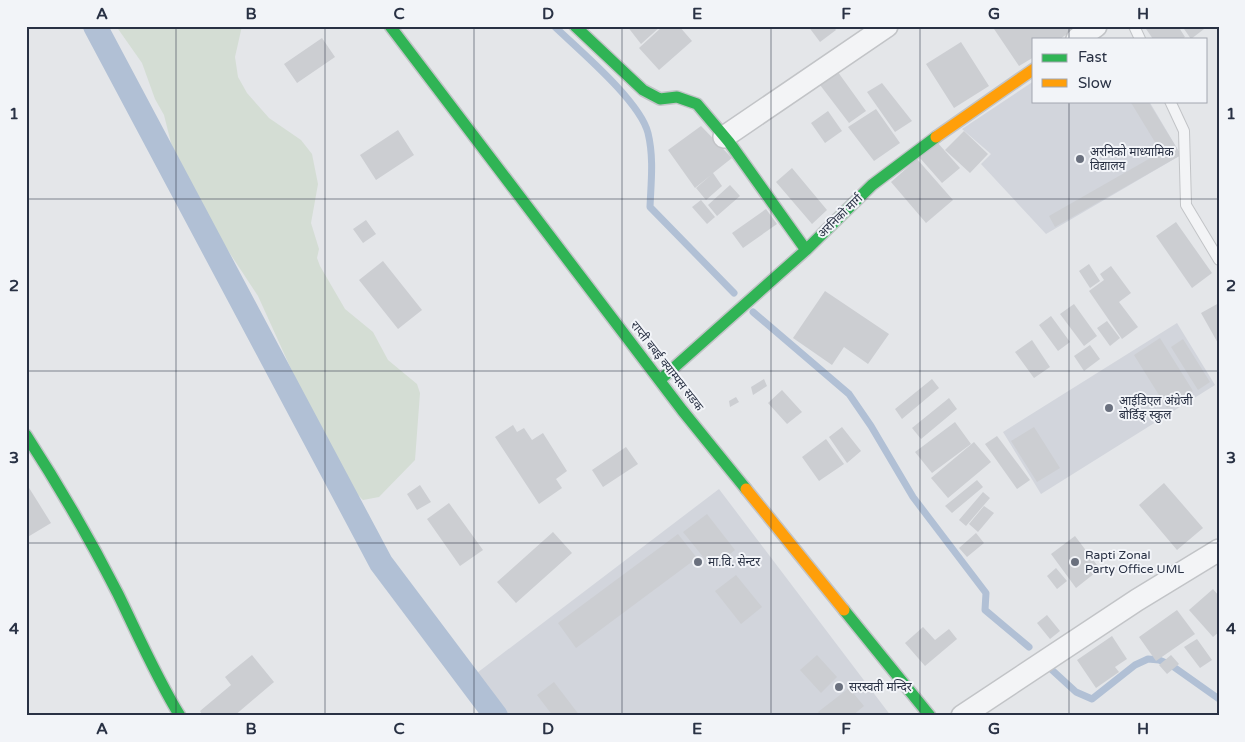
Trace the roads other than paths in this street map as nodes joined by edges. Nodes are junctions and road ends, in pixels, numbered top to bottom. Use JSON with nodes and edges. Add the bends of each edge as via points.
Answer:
{"nodes":[{"id":1,"x":390,"y":26,"type":"edge"},
{"id":2,"x":575,"y":26,"type":"edge"},
{"id":3,"x":887,"y":26,"type":"edge"},
{"id":4,"x":1096,"y":26,"type":"edge"},
{"id":5,"x":1134,"y":26,"type":"edge"},
{"id":6,"x":1079,"y":38,"type":"edge"},
{"id":7,"x":1140,"y":38,"type":"edge"},
{"id":8,"x":1032,"y":70,"type":"edge"},
{"id":9,"x":1170,"y":102,"type":"edge"},
{"id":10,"x":724,"y":137,"type":"junction"},
{"id":11,"x":806,"y":250,"type":"junction"},
{"id":12,"x":1219,"y":260,"type":"edge"},
{"id":13,"x":660,"y":380,"type":"junction"},
{"id":14,"x":26,"y":435,"type":"edge"},
{"id":15,"x":1219,"y":550,"type":"edge"},
{"id":16,"x":180,"y":716,"type":"edge"},
{"id":17,"x":930,"y":716,"type":"edge"},
{"id":18,"x":962,"y":716,"type":"edge"}],
"edges":[{"from":1,"to":13,"type":"street","name":"राप्ती बबई क्याम्पस सडक"},
{"from":2,"to":10,"type":"street","via":[[643,90],[660,99],[677,97],[696,104]]},
{"from":3,"to":10,"type":"street"},
{"from":4,"to":6,"type":"street"},
{"from":5,"to":7,"type":"lane"},
{"from":8,"to":11,"type":"street","name":"अरनिको मार्ग","via":[[872,185]]},
{"from":9,"to":12,"type":"lane","via":[[1184,131],[1186,205]]},
{"from":10,"to":11,"type":"street"},
{"from":11,"to":13,"type":"street","name":"अरनिको मार्ग"},
{"from":13,"to":17,"type":"street","name":"राप्ती बबई क्याम्पस सडक"},
{"from":14,"to":16,"type":"street","via":[[99,559],[166,695]]},
{"from":15,"to":18,"type":"street"}]}
